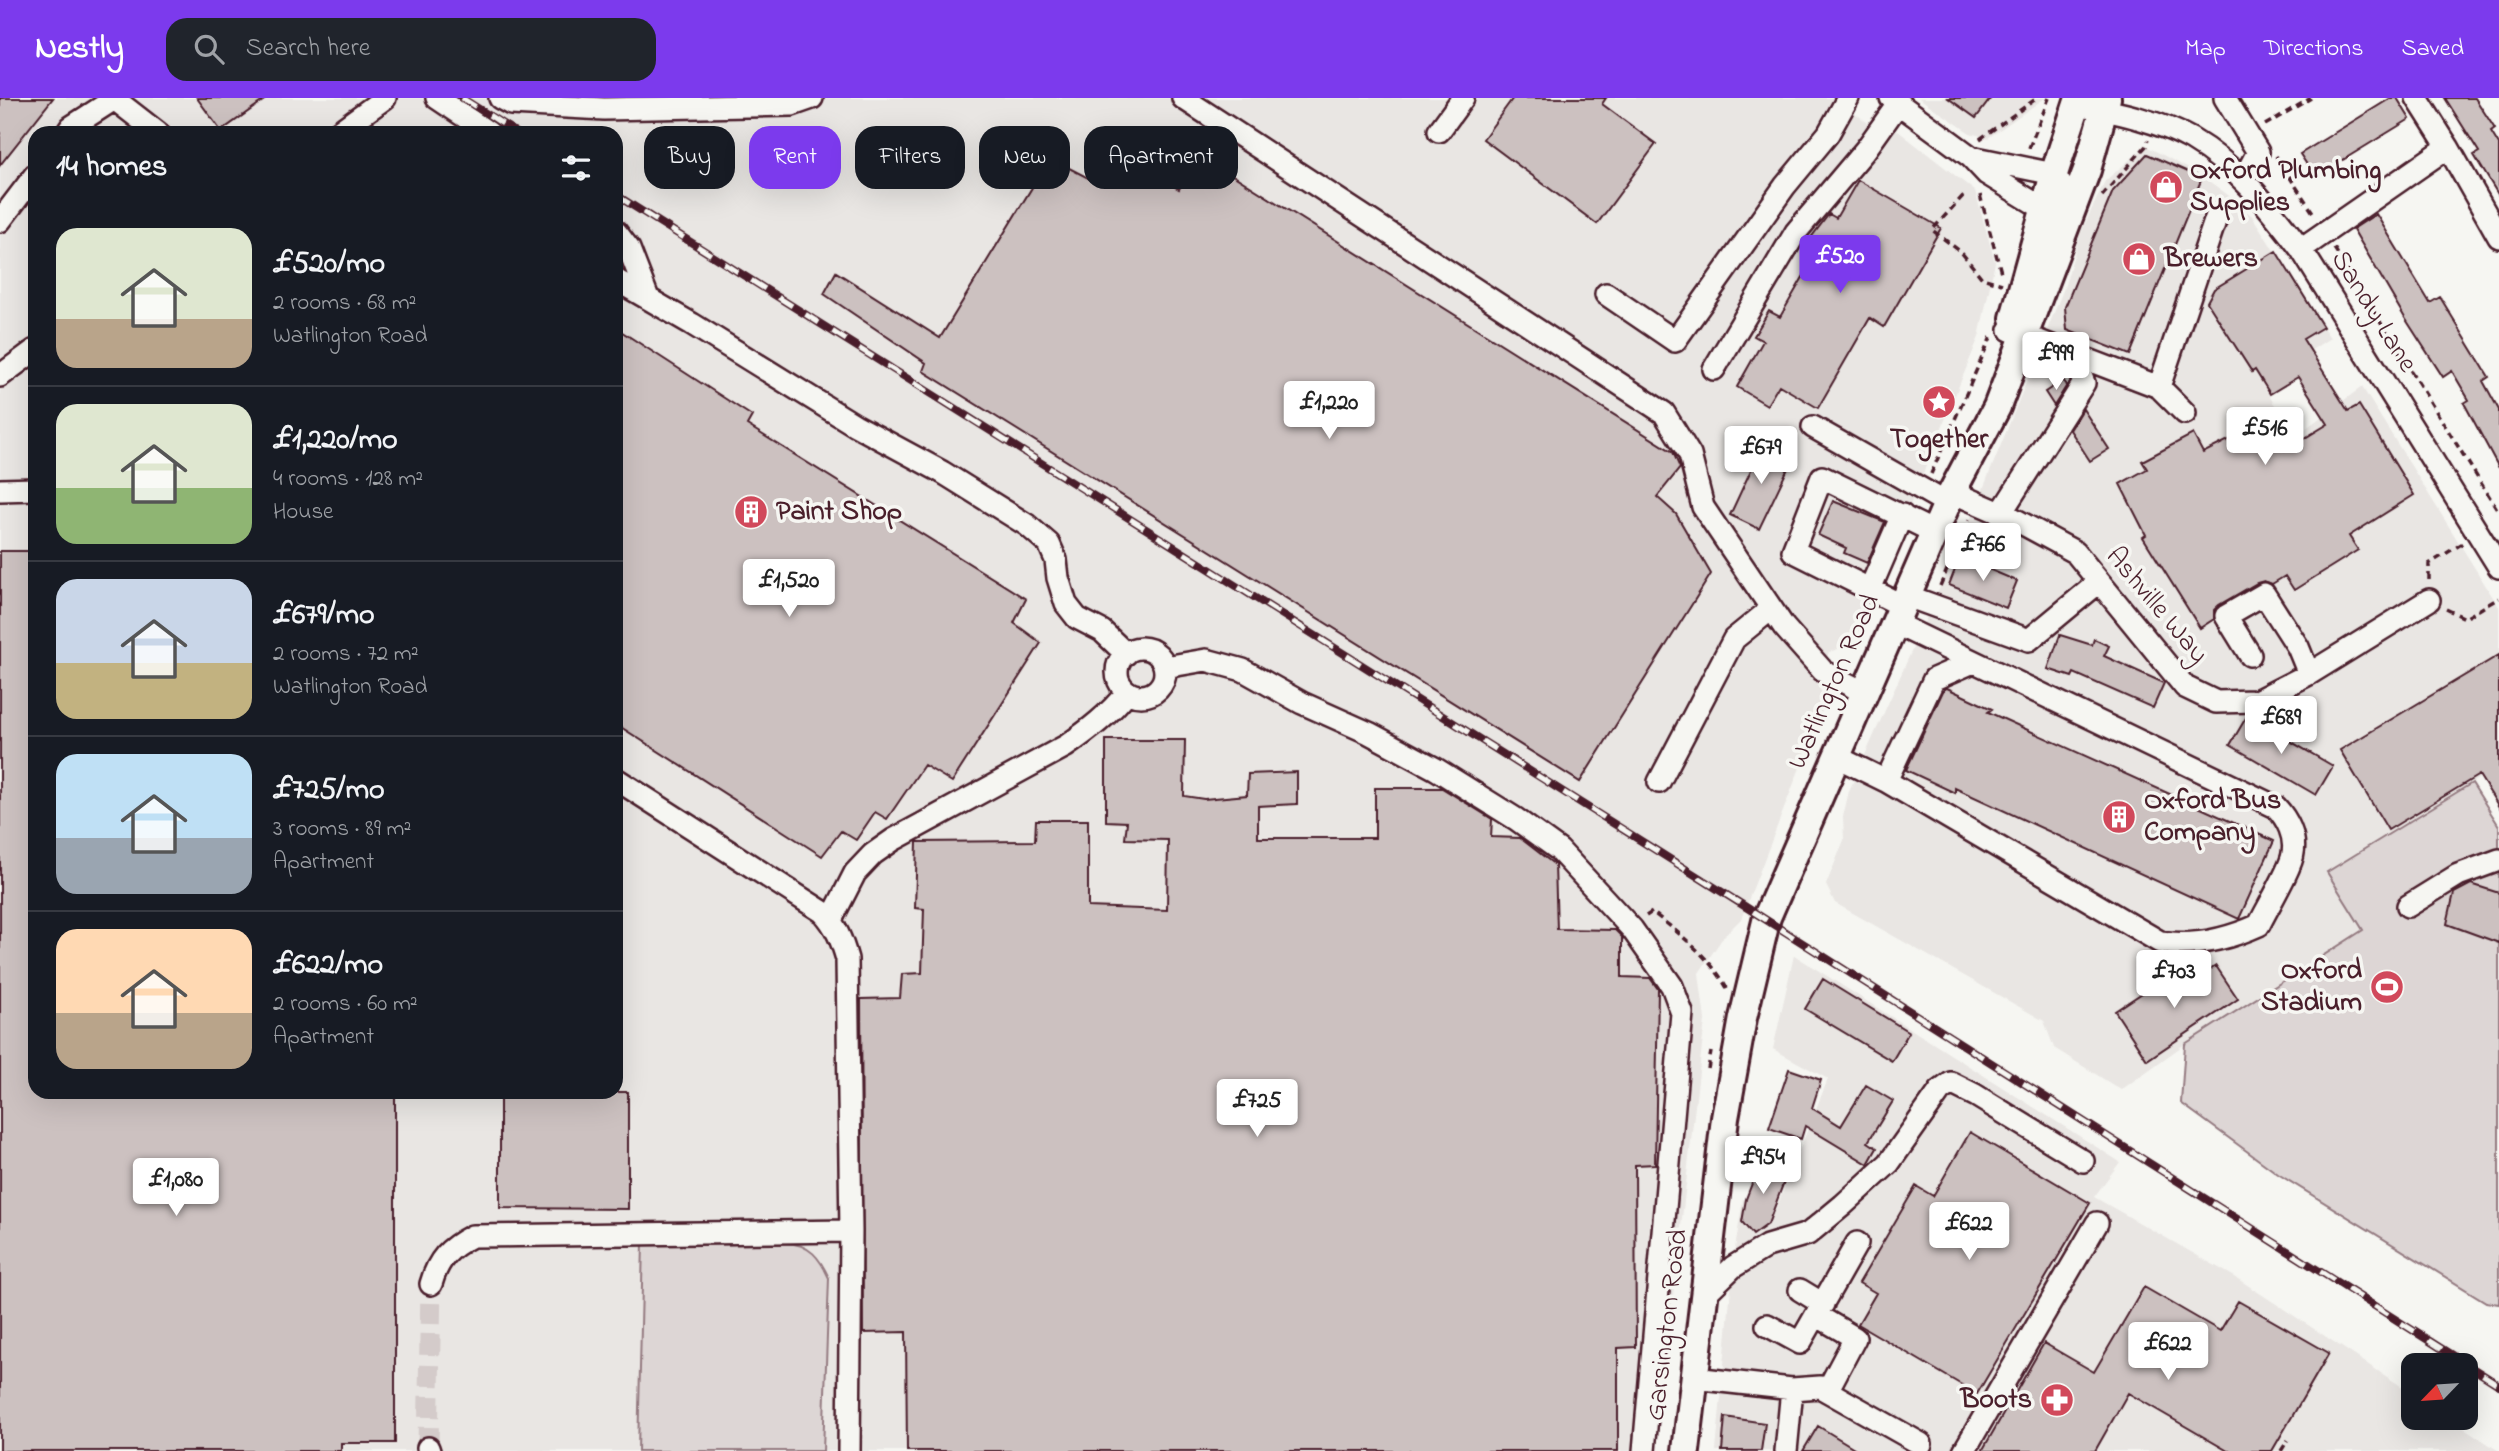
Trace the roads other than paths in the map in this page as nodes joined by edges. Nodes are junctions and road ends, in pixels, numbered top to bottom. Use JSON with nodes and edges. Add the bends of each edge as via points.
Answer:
{"nodes":[{"id":1,"x":115,"y":98,"type":"edge"},
{"id":2,"x":386,"y":98,"type":"edge"},
{"id":3,"x":437,"y":98,"type":"edge"},
{"id":4,"x":500,"y":98,"type":"edge"},
{"id":5,"x":812,"y":98,"type":"edge"},
{"id":6,"x":1183,"y":98,"type":"edge"},
{"id":7,"x":1463,"y":98,"type":"edge"},
{"id":8,"x":1848,"y":98,"type":"edge"},
{"id":9,"x":2225,"y":98,"type":"edge"},
{"id":10,"x":2417,"y":98,"type":"edge"},
{"id":11,"x":1894,"y":101,"type":"edge"},
{"id":12,"x":2078,"y":101,"type":"edge"},
{"id":13,"x":2105,"y":104,"type":"edge"},
{"id":14,"x":73,"y":126,"type":"edge"},
{"id":15,"x":149,"y":126,"type":"edge"},
{"id":16,"x":348,"y":126,"type":"edge"},
{"id":17,"x":479,"y":126,"type":"edge"},
{"id":18,"x":1439,"y":131,"type":"dead end"},
{"id":19,"x":2448,"y":147,"type":"junction"},
{"id":20,"x":1971,"y":157,"type":"junction"},
{"id":21,"x":2054,"y":174,"type":"junction"},
{"id":22,"x":2243,"y":180,"type":"junction"},
{"id":23,"x":28,"y":184,"type":"edge"},
{"id":24,"x":2074,"y":205,"type":"junction"},
{"id":25,"x":2044,"y":209,"type":"junction"},
{"id":26,"x":2217,"y":215,"type":"dead end"},
{"id":27,"x":0,"y":221,"type":"edge"},
{"id":28,"x":2499,"y":237,"type":"edge"},
{"id":29,"x":623,"y":242,"type":"edge"},
{"id":30,"x":2301,"y":249,"type":"junction"},
{"id":31,"x":623,"y":284,"type":"edge"},
{"id":32,"x":1606,"y":294,"type":"dead end"},
{"id":33,"x":648,"y":298,"type":"junction"},
{"id":34,"x":2017,"y":333,"type":"junction"},
{"id":35,"x":2072,"y":354,"type":"junction"},
{"id":36,"x":28,"y":356,"type":"edge"},
{"id":37,"x":1714,"y":369,"type":"dead end"},
{"id":38,"x":0,"y":376,"type":"edge"},
{"id":39,"x":2159,"y":387,"type":"junction"},
{"id":40,"x":2185,"y":413,"type":"dead end"},
{"id":41,"x":1813,"y":427,"type":"dead end"},
{"id":42,"x":28,"y":489,"type":"edge"},
{"id":43,"x":0,"y":490,"type":"edge"},
{"id":44,"x":1954,"y":490,"type":"junction"},
{"id":45,"x":2001,"y":513,"type":"junction"},
{"id":46,"x":1902,"y":515,"type":"junction"},
{"id":47,"x":1936,"y":533,"type":"junction"},
{"id":48,"x":2499,"y":567,"type":"edge"},
{"id":49,"x":2099,"y":582,"type":"junction"},
{"id":50,"x":1870,"y":589,"type":"junction"},
{"id":51,"x":2429,"y":600,"type":"road end"},
{"id":52,"x":1771,"y":609,"type":"junction"},
{"id":53,"x":1902,"y":609,"type":"junction"},
{"id":54,"x":1126,"y":654,"type":"junction"},
{"id":55,"x":2250,"y":654,"type":"dead end"},
{"id":56,"x":1973,"y":662,"type":"junction"},
{"id":57,"x":1165,"y":667,"type":"junction"},
{"id":58,"x":2309,"y":674,"type":"junction"},
{"id":59,"x":1127,"y":692,"type":"junction"},
{"id":60,"x":1866,"y":693,"type":"junction"},
{"id":61,"x":1837,"y":757,"type":"junction"},
{"id":62,"x":1886,"y":781,"type":"junction"},
{"id":63,"x":1659,"y":782,"type":"dead end"},
{"id":64,"x":623,"y":783,"type":"edge"},
{"id":65,"x":2499,"y":860,"type":"edge"},
{"id":66,"x":2408,"y":906,"type":"dead end"},
{"id":67,"x":1767,"y":917,"type":"joint"},
{"id":68,"x":831,"y":920,"type":"junction"},
{"id":69,"x":2083,"y":1161,"type":"dead end"},
{"id":70,"x":2097,"y":1223,"type":"dead end"},
{"id":71,"x":851,"y":1231,"type":"junction"},
{"id":72,"x":1857,"y":1243,"type":"dead end"},
{"id":73,"x":431,"y":1284,"type":"tunnel mouth"},
{"id":74,"x":1800,"y":1290,"type":"dead end"},
{"id":75,"x":1704,"y":1295,"type":"junction"},
{"id":76,"x":1820,"y":1310,"type":"junction"},
{"id":77,"x":1767,"y":1325,"type":"dead end"},
{"id":78,"x":1694,"y":1378,"type":"junction"},
{"id":79,"x":1792,"y":1389,"type":"junction"},
{"id":80,"x":1827,"y":1391,"type":"junction"},
{"id":81,"x":1921,"y":1444,"type":"dead end"},
{"id":82,"x":849,"y":1451,"type":"edge"},
{"id":83,"x":1644,"y":1451,"type":"edge"},
{"id":84,"x":1686,"y":1451,"type":"edge"},
{"id":85,"x":1786,"y":1451,"type":"edge"},
{"id":86,"x":1964,"y":1451,"type":"edge"}],
"edges":[{"from":1,"to":14,"type":"street"},
{"from":1,"to":15,"type":"street"},
{"from":2,"to":16,"type":"street"},
{"from":3,"to":17,"type":"street"},
{"from":4,"to":5,"type":"street","via":[[511,104],[604,109],[792,105]]},
{"from":6,"to":52,"type":"street","via":[[1664,413],[1690,455],[1703,507]]},
{"from":7,"to":18,"type":"street"},
{"from":8,"to":32,"type":"street","via":[[1828,134],[1785,186],[1675,341]]},
{"from":9,"to":22,"type":"street","via":[[2258,152]]},
{"from":10,"to":19,"type":"street"},
{"from":11,"to":20,"type":"street"},
{"from":11,"to":37,"type":"street","via":[[1866,149],[1796,232]]},
{"from":12,"to":13,"type":"street","name":"Sandy Lane"},
{"from":12,"to":21,"type":"main road","name":"Watlington Road"},
{"from":13,"to":22,"type":"street","name":"Sandy Lane","via":[[2190,139]]},
{"from":13,"to":24,"type":"main road","name":"Watlington Road"},
{"from":19,"to":28,"type":"street"},
{"from":19,"to":30,"type":"street"},
{"from":20,"to":21,"type":"street"},
{"from":20,"to":25,"type":"street","via":[[1987,174]]},
{"from":21,"to":24,"type":"street"},
{"from":21,"to":25,"type":"main road","name":"Watlington Road"},
{"from":22,"to":30,"type":"street","name":"Sandy Lane"},
{"from":23,"to":27,"type":"street"},
{"from":24,"to":25,"type":"street"},
{"from":24,"to":34,"type":"main road","name":"Watlington Road"},
{"from":25,"to":34,"type":"main road","name":"Watlington Road"},
{"from":26,"to":39,"type":"street"},
{"from":29,"to":33,"type":"street"},
{"from":30,"to":48,"type":"street","name":"Sandy Lane"},
{"from":31,"to":33,"type":"street"},
{"from":33,"to":54,"type":"street","via":[[1027,525],[1049,544],[1066,604],[1076,618],[1102,631]]},
{"from":34,"to":35,"type":"street"},
{"from":34,"to":44,"type":"main road","name":"Watlington Road"},
{"from":35,"to":39,"type":"street"},
{"from":35,"to":45,"type":"street","via":[[2084,383]]},
{"from":36,"to":38,"type":"street"},
{"from":39,"to":40,"type":"street"},
{"from":41,"to":44,"type":"street","name":"Ashville Way"},
{"from":42,"to":43,"type":"street"},
{"from":44,"to":45,"type":"street","name":"Ashville Way"},
{"from":44,"to":47,"type":"main road","name":"Watlington Road"},
{"from":45,"to":49,"type":"street","name":"Ashville Way","via":[[2075,552]]},
{"from":46,"to":47,"type":"street"},
{"from":46,"to":50,"type":"street"},
{"from":46,"to":50,"type":"street","via":[[1822,477],[1793,551]]},
{"from":47,"to":53,"type":"main road","name":"Watlington Road"},
{"from":49,"to":53,"type":"street","via":[[2029,640]]},
{"from":49,"to":58,"type":"street","name":"Ashville Way","via":[[2185,687],[2216,702],[2256,701]]},
{"from":50,"to":53,"type":"street"},
{"from":51,"to":58,"type":"street","name":"Ashville Way"},
{"from":52,"to":60,"type":"street","via":[[1823,671]]},
{"from":52,"to":63,"type":"street","via":[[1734,639]]},
{"from":53,"to":56,"type":"street"},
{"from":53,"to":60,"type":"main road","name":"Watlington Road"},
{"from":54,"to":57,"type":"street","via":[[1149,649],[1160,656]]},
{"from":54,"to":59,"type":"street","via":[[1117,673]]},
{"from":55,"to":58,"type":"street","via":[[2226,616],[2264,594],[2298,647]]},
{"from":56,"to":62,"type":"street","via":[[1934,679]]},
{"from":56,"to":62,"type":"street","via":[[2276,807],[2286,818],[2294,855],[2259,925],[2220,939],[2179,945],[2160,942]]},
{"from":57,"to":59,"type":"street","via":[[1164,682],[1155,693],[1141,697]]},
{"from":57,"to":83,"type":"street","via":[[1206,660],[1243,670],[1436,769],[1559,850],[1632,929],[1672,986],[1682,1013]]},
{"from":59,"to":68,"type":"street","via":[[1066,746],[873,854],[855,873]]},
{"from":60,"to":61,"type":"main road","name":"Watlington Road"},
{"from":61,"to":62,"type":"street"},
{"from":61,"to":67,"type":"main road","name":"Watlington Road"},
{"from":64,"to":68,"type":"street"},
{"from":65,"to":66,"type":"street","via":[[2458,875]]},
{"from":67,"to":75,"type":"main road","name":"Garsington Road","via":[[1725,1118]]},
{"from":68,"to":71,"type":"street","via":[[847,959]]},
{"from":69,"to":75,"type":"street","via":[[1951,1083],[1940,1091],[1889,1163],[1843,1205],[1808,1234],[1767,1246],[1733,1267]]},
{"from":70,"to":86,"type":"street"},
{"from":71,"to":73,"type":"street","via":[[472,1236],[436,1266]]},
{"from":71,"to":82,"type":"street"},
{"from":72,"to":76,"type":"street"},
{"from":74,"to":76,"type":"street"},
{"from":75,"to":78,"type":"main road","name":"Garsington Road"},
{"from":76,"to":77,"type":"street","via":[[1800,1343]]},
{"from":76,"to":80,"type":"street","via":[[1855,1338]]},
{"from":78,"to":79,"type":"street"},
{"from":78,"to":84,"type":"main road","name":"Garsington Road"},
{"from":79,"to":80,"type":"street","via":[[1820,1387]]},
{"from":79,"to":85,"type":"street"},
{"from":80,"to":81,"type":"street"}]}
